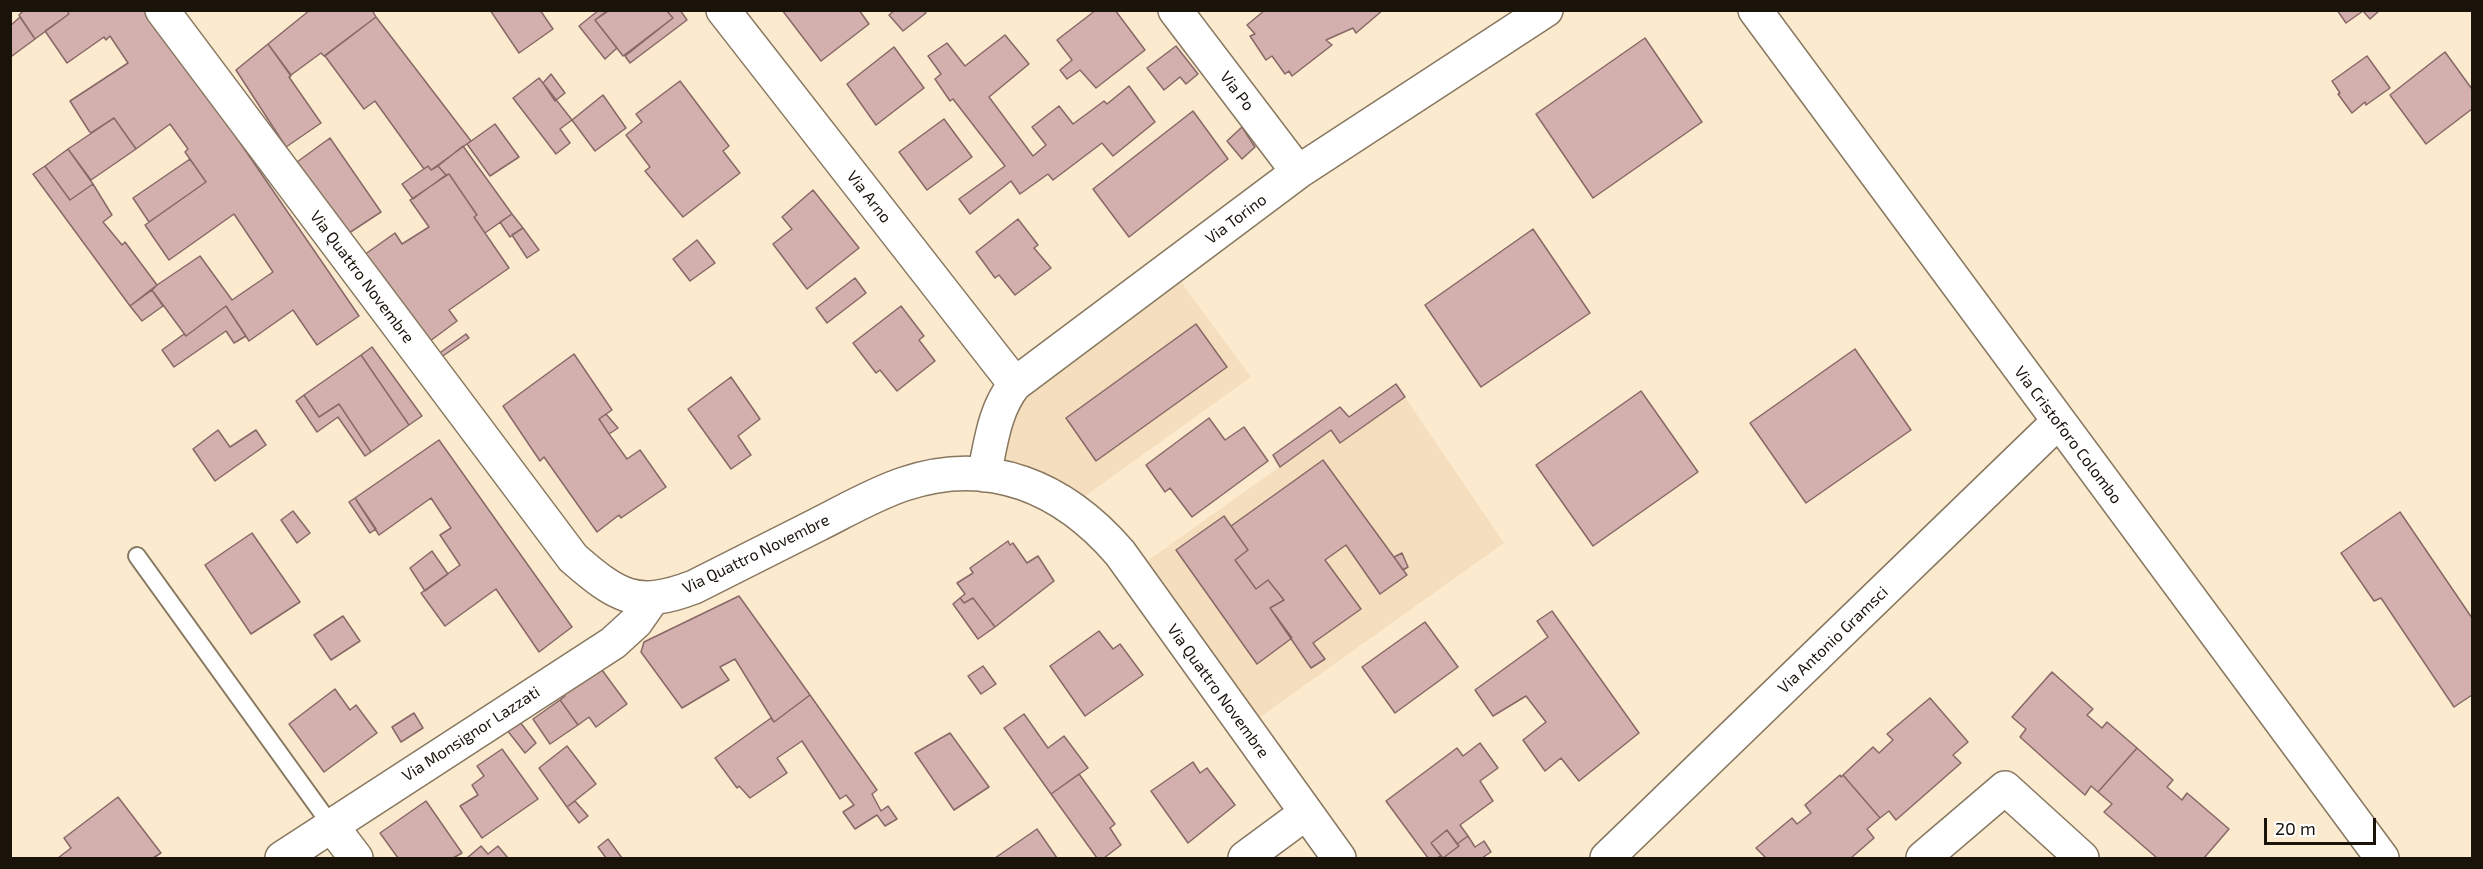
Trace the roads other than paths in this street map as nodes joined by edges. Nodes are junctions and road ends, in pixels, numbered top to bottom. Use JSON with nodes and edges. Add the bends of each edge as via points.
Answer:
{"nodes":[{"id":1,"x":162,"y":10,"type":"edge"},
{"id":2,"x":723,"y":10,"type":"edge"},
{"id":3,"x":1176,"y":10,"type":"edge"},
{"id":4,"x":1546,"y":10,"type":"edge"},
{"id":5,"x":1755,"y":10,"type":"edge"},
{"id":6,"x":1298,"y":172,"type":"junction"},
{"id":7,"x":1015,"y":384,"type":"junction"},
{"id":8,"x":2058,"y":422,"type":"junction"},
{"id":9,"x":984,"y":475,"type":"junction"},
{"id":10,"x":137,"y":556,"type":"dead end"},
{"id":11,"x":651,"y":599,"type":"junction"},
{"id":12,"x":1306,"y":813,"type":"junction"},
{"id":13,"x":331,"y":825,"type":"junction"},
{"id":14,"x":282,"y":858,"type":"edge"},
{"id":15,"x":356,"y":858,"type":"edge"},
{"id":16,"x":1245,"y":858,"type":"edge"},
{"id":17,"x":1339,"y":858,"type":"edge"},
{"id":18,"x":1607,"y":858,"type":"edge"},
{"id":19,"x":1923,"y":858,"type":"edge"},
{"id":20,"x":2082,"y":858,"type":"edge"},
{"id":21,"x":2382,"y":858,"type":"edge"}],
"edges":[{"from":1,"to":11,"type":"street","name":"Via Quattro Novembre","via":[[573,558],[603,584],[629,596]]},
{"from":2,"to":7,"type":"street","name":"Via Arno"},
{"from":3,"to":6,"type":"street","name":"Via Po"},
{"from":4,"to":6,"type":"street","name":"Via Torino"},
{"from":5,"to":8,"type":"street","name":"Via Cristoforo Colombo"},
{"from":6,"to":7,"type":"street","name":"Via Torino"},
{"from":7,"to":9,"type":"street","name":"Via Torino","via":[[998,410]]},
{"from":8,"to":18,"type":"street","name":"Via Antonio Gramsci"},
{"from":8,"to":21,"type":"street","name":"Via Cristoforo Colombo"},
{"from":9,"to":11,"type":"street","name":"Via Quattro Novembre","via":[[939,476],[904,483],[694,587]]},
{"from":9,"to":12,"type":"street","name":"Via Quattro Novembre","via":[[1044,491],[1083,515],[1102,533]]},
{"from":10,"to":13,"type":"lane"},
{"from":11,"to":13,"type":"street","name":"Via Monsignor Lazzati","via":[[636,622],[613,643]]},
{"from":12,"to":16,"type":"street"},
{"from":12,"to":17,"type":"street","name":"Via Quattro Novembre"},
{"from":13,"to":14,"type":"street","name":"Via Monsignor Lazzati"},
{"from":13,"to":15,"type":"street"},
{"from":19,"to":20,"type":"street","via":[[2005,788]]}]}
